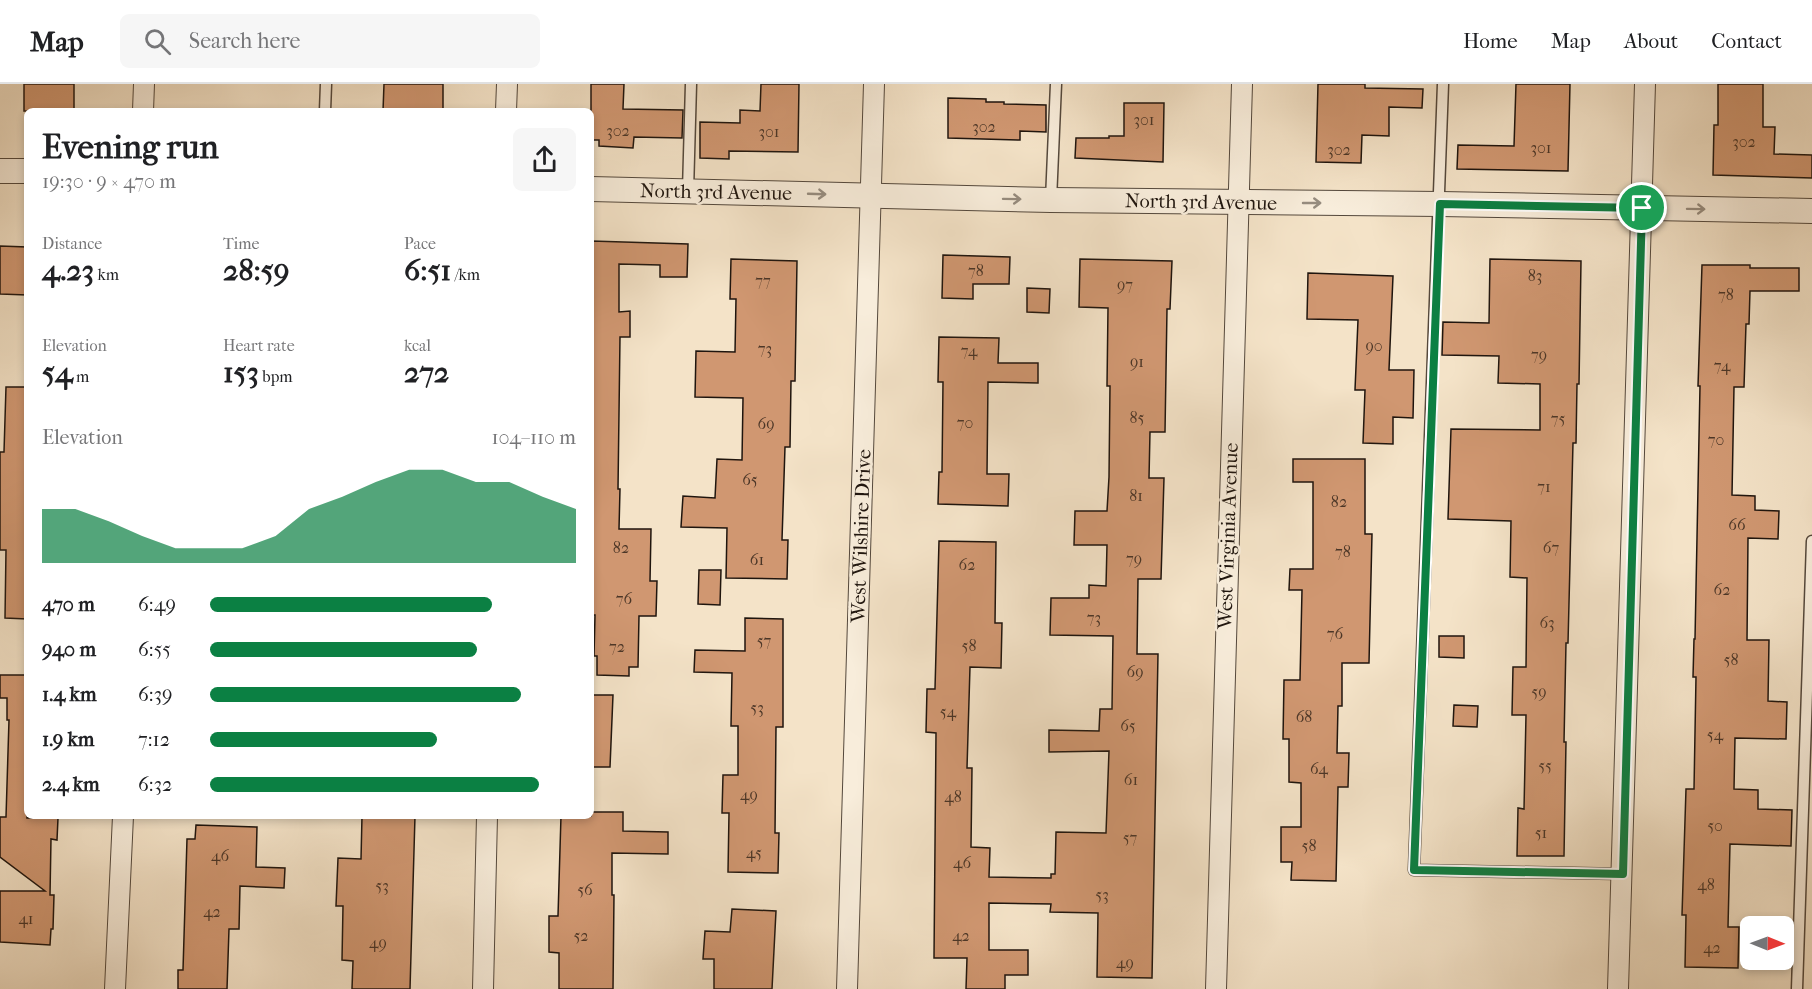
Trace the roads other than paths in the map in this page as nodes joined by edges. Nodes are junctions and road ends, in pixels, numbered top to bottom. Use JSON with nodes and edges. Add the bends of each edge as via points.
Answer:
{"nodes":[{"id":1,"x":144,"y":84,"type":"edge"},
{"id":2,"x":326,"y":84,"type":"edge"},
{"id":3,"x":507,"y":84,"type":"edge"},
{"id":4,"x":691,"y":84,"type":"edge"},
{"id":5,"x":874,"y":84,"type":"edge"},
{"id":6,"x":1056,"y":84,"type":"edge"},
{"id":7,"x":1242,"y":84,"type":"edge"},
{"id":8,"x":1443,"y":84,"type":"edge"},
{"id":9,"x":1646,"y":84,"type":"edge"},
{"id":10,"x":143,"y":108,"type":"edge"},
{"id":11,"x":325,"y":108,"type":"edge"},
{"id":12,"x":506,"y":108,"type":"edge"},
{"id":13,"x":0,"y":171,"type":"edge"},
{"id":14,"x":24,"y":171,"type":"edge"},
{"id":15,"x":594,"y":189,"type":"edge"},
{"id":16,"x":688,"y":191,"type":"junction"},
{"id":17,"x":871,"y":196,"type":"junction"},
{"id":18,"x":1051,"y":200,"type":"junction"},
{"id":19,"x":1239,"y":202,"type":"junction"},
{"id":20,"x":1440,"y":204,"type":"junction"},
{"id":21,"x":1642,"y":208,"type":"junction"},
{"id":22,"x":1812,"y":211,"type":"edge"},
{"id":23,"x":1812,"y":541,"type":"edge"},
{"id":24,"x":123,"y":819,"type":"edge"},
{"id":25,"x":487,"y":819,"type":"edge"},
{"id":26,"x":1623,"y":874,"type":"junction"},
{"id":27,"x":115,"y":989,"type":"edge"},
{"id":28,"x":483,"y":989,"type":"edge"},
{"id":29,"x":847,"y":989,"type":"edge"},
{"id":30,"x":1216,"y":989,"type":"edge"},
{"id":31,"x":1618,"y":989,"type":"edge"},
{"id":32,"x":1797,"y":989,"type":"edge"}],
"edges":[{"from":1,"to":10,"type":"street"},
{"from":2,"to":11,"type":"lane"},
{"from":3,"to":12,"type":"street"},
{"from":4,"to":16,"type":"lane"},
{"from":5,"to":17,"type":"street","name":"West Wilshire Drive"},
{"from":6,"to":18,"type":"lane"},
{"from":7,"to":19,"type":"street","name":"West Virginia Avenue"},
{"from":8,"to":20,"type":"lane"},
{"from":9,"to":21,"type":"street"},
{"from":13,"to":14,"type":"street"},
{"from":15,"to":16,"type":"street","name":"North 3rd Avenue"},
{"from":16,"to":17,"type":"street","name":"North 3rd Avenue","one_way":true},
{"from":17,"to":18,"type":"street","name":"North 3rd Avenue","one_way":true},
{"from":17,"to":29,"type":"street","name":"West Wilshire Drive"},
{"from":18,"to":19,"type":"street","name":"North 3rd Avenue"},
{"from":19,"to":20,"type":"street","name":"North 3rd Avenue","one_way":true},
{"from":19,"to":30,"type":"street","name":"West Virginia Avenue"},
{"from":20,"to":21,"type":"street","name":"North 3rd Avenue"},
{"from":20,"to":26,"type":"lane","via":[[1414,870]]},
{"from":21,"to":22,"type":"street","name":"North 3rd Avenue","one_way":true},
{"from":21,"to":26,"type":"street"},
{"from":23,"to":32,"type":"lane"},
{"from":24,"to":27,"type":"street"},
{"from":25,"to":28,"type":"street"},
{"from":26,"to":31,"type":"street"}]}
